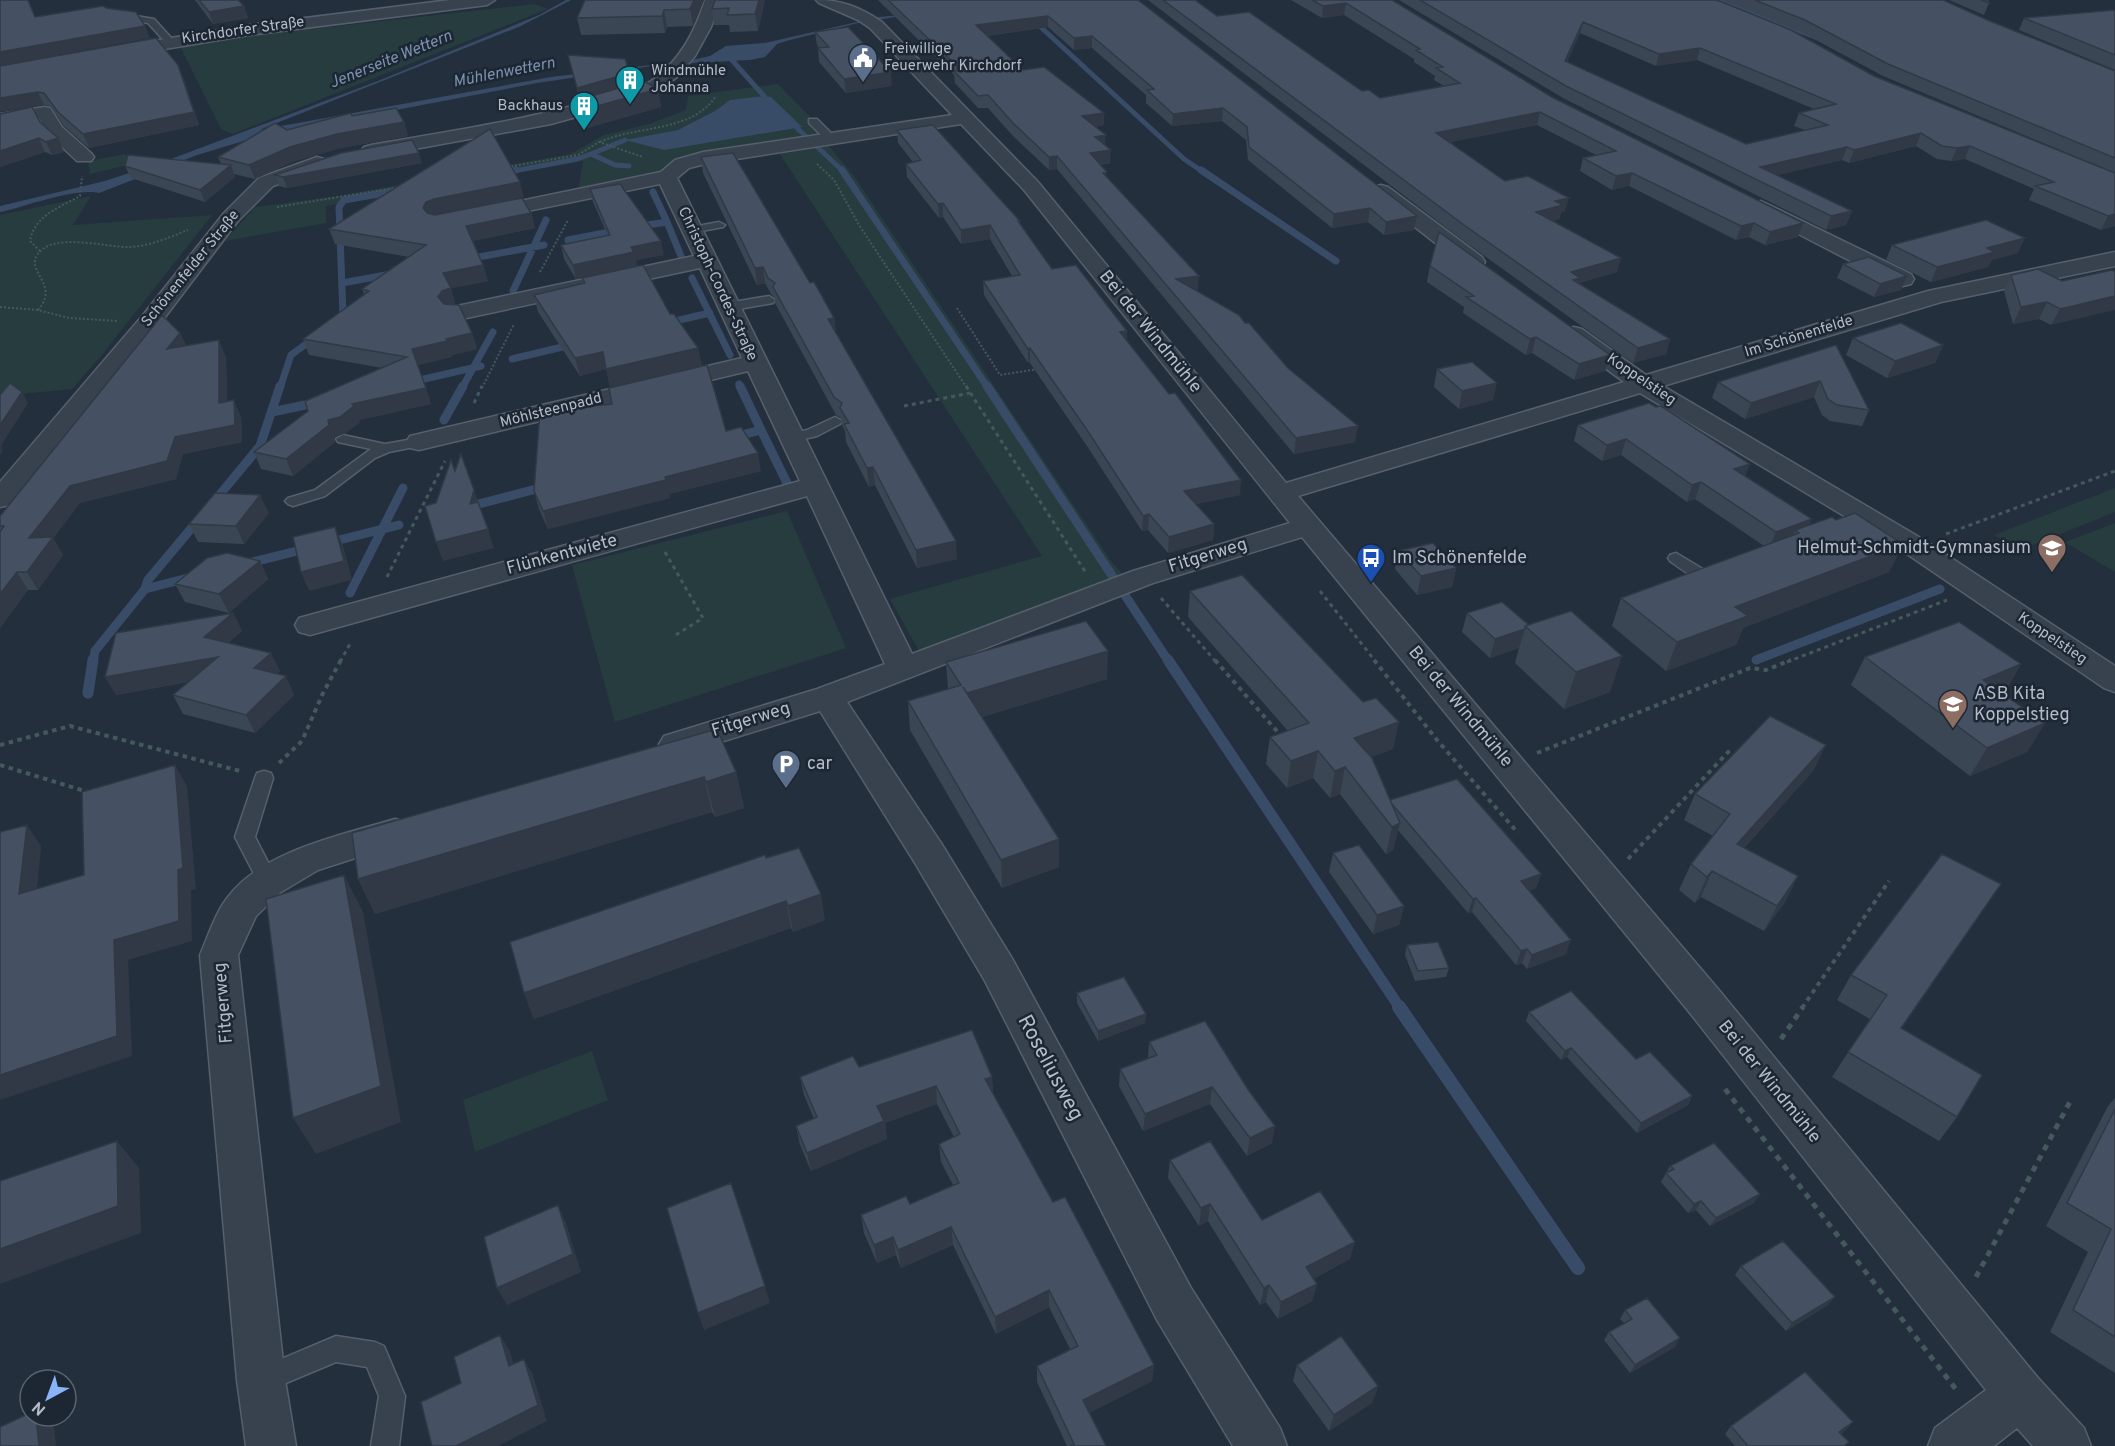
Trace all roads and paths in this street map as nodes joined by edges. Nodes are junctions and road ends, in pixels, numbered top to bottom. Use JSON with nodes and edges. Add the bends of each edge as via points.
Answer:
{"nodes":[{"id":1,"x":487,"y":0,"type":"edge"},
{"id":2,"x":712,"y":0,"type":"edge"},
{"id":3,"x":824,"y":0,"type":"edge"},
{"id":4,"x":447,"y":2,"type":"edge"},
{"id":5,"x":114,"y":16,"type":"edge"},
{"id":6,"x":170,"y":42,"type":"junction"},
{"id":7,"x":104,"y":54,"type":"edge"},
{"id":8,"x":716,"y":96,"type":"dead end"},
{"id":9,"x":966,"y":118,"type":"junction"},
{"id":10,"x":0,"y":120,"type":"edge"},
{"id":11,"x":813,"y":121,"type":"dead end"},
{"id":12,"x":40,"y":132,"type":"junction"},
{"id":13,"x":831,"y":139,"type":"junction"},
{"id":14,"x":599,"y":142,"type":"junction"},
{"id":15,"x":797,"y":144,"type":"junction"},
{"id":16,"x":614,"y":147,"type":"dead end"},
{"id":17,"x":354,"y":154,"type":"edge"},
{"id":18,"x":84,"y":157,"type":"dead end"},
{"id":19,"x":332,"y":159,"type":"edge"},
{"id":20,"x":497,"y":169,"type":"edge"},
{"id":21,"x":667,"y":177,"type":"junction"},
{"id":22,"x":1368,"y":181,"type":"edge"},
{"id":23,"x":82,"y":184,"type":"dead end"},
{"id":24,"x":409,"y":185,"type":"edge"},
{"id":25,"x":582,"y":194,"type":"junction"},
{"id":26,"x":1746,"y":200,"type":"edge"},
{"id":27,"x":276,"y":208,"type":"dead end"},
{"id":28,"x":461,"y":218,"type":"edge"},
{"id":29,"x":719,"y":225,"type":"dead end"},
{"id":30,"x":190,"y":229,"type":"dead end"},
{"id":31,"x":691,"y":230,"type":"junction"},
{"id":32,"x":40,"y":251,"type":"junction"},
{"id":33,"x":2115,"y":259,"type":"edge"},
{"id":34,"x":705,"y":260,"type":"junction"},
{"id":35,"x":1491,"y":274,"type":"edge"},
{"id":36,"x":536,"y":280,"type":"dead end"},
{"id":37,"x":1936,"y":296,"type":"junction"},
{"id":38,"x":769,"y":300,"type":"dead end"},
{"id":39,"x":0,"y":307,"type":"edge"},
{"id":40,"x":728,"y":307,"type":"junction"},
{"id":41,"x":957,"y":308,"type":"dead end"},
{"id":42,"x":38,"y":310,"type":"junction"},
{"id":43,"x":457,"y":313,"type":"edge"},
{"id":44,"x":517,"y":318,"type":"dead end"},
{"id":45,"x":151,"y":320,"type":"junction"},
{"id":46,"x":1558,"y":322,"type":"edge"},
{"id":47,"x":754,"y":362,"type":"junction"},
{"id":48,"x":1044,"y":368,"type":"edge"},
{"id":49,"x":1644,"y":385,"type":"junction"},
{"id":50,"x":970,"y":393,"type":"junction"},
{"id":51,"x":904,"y":406,"type":"dead end"},
{"id":52,"x":835,"y":421,"type":"dead end"},
{"id":53,"x":458,"y":433,"type":"junction"},
{"id":54,"x":790,"y":438,"type":"junction"},
{"id":55,"x":343,"y":439,"type":"dead end"},
{"id":56,"x":418,"y":442,"type":"joint"},
{"id":57,"x":385,"y":448,"type":"junction"},
{"id":58,"x":2115,"y":471,"type":"edge"},
{"id":59,"x":813,"y":486,"type":"junction"},
{"id":60,"x":1280,"y":493,"type":"junction"},
{"id":61,"x":0,"y":499,"type":"edge"},
{"id":62,"x":293,"y":501,"type":"dead end"},
{"id":63,"x":1308,"y":526,"type":"junction"},
{"id":64,"x":652,"y":531,"type":"junction"},
{"id":65,"x":1914,"y":546,"type":"junction"},
{"id":66,"x":1676,"y":558,"type":"dead end"},
{"id":67,"x":1733,"y":569,"type":"edge"},
{"id":68,"x":1143,"y":577,"type":"junction"},
{"id":69,"x":1977,"y":588,"type":"junction"},
{"id":70,"x":1099,"y":592,"type":"junction"},
{"id":71,"x":370,"y":608,"type":"junction"},
{"id":72,"x":310,"y":625,"type":"dead end"},
{"id":73,"x":674,"y":636,"type":"dead end"},
{"id":74,"x":903,"y":668,"type":"junction"},
{"id":75,"x":2115,"y":681,"type":"edge"},
{"id":76,"x":828,"y":697,"type":"junction"},
{"id":77,"x":1286,"y":740,"type":"edge"},
{"id":78,"x":0,"y":744,"type":"edge"},
{"id":79,"x":1730,"y":750,"type":"dead end"},
{"id":80,"x":643,"y":754,"type":"edge"},
{"id":81,"x":0,"y":765,"type":"edge"},
{"id":82,"x":1508,"y":765,"type":"junction"},
{"id":83,"x":264,"y":778,"type":"junction"},
{"id":84,"x":90,"y":792,"type":"edge"},
{"id":85,"x":429,"y":821,"type":"edge"},
{"id":86,"x":1889,"y":881,"type":"dead end"},
{"id":87,"x":268,"y":882,"type":"junction"},
{"id":88,"x":1606,"y":882,"type":"junction"},
{"id":89,"x":1760,"y":1070,"type":"junction"},
{"id":90,"x":2072,"y":1098,"type":"dead end"},
{"id":91,"x":1956,"y":1314,"type":"junction"},
{"id":92,"x":261,"y":1380,"type":"junction"},
{"id":93,"x":2021,"y":1395,"type":"junction"},
{"id":94,"x":271,"y":1446,"type":"edge"},
{"id":95,"x":385,"y":1446,"type":"edge"},
{"id":96,"x":1262,"y":1446,"type":"edge"},
{"id":97,"x":1953,"y":1446,"type":"edge"},
{"id":98,"x":2066,"y":1446,"type":"edge"}],
"edges":[{"from":1,"to":4,"type":"street","name":"Kirchdorfer Straße"},
{"from":2,"to":17,"type":"street","via":[[706,23],[681,62],[648,91],[551,118]]},
{"from":3,"to":9,"type":"street","name":"Bei der Windmühle","via":[[868,20]]},
{"from":4,"to":6,"type":"street","name":"Kirchdorfer Straße"},
{"from":5,"to":6,"type":"lane","via":[[151,21]]},
{"from":6,"to":7,"type":"street","name":"Kirchdorfer Straße"},
{"from":8,"to":14,"type":"path","via":[[708,108],[678,123]]},
{"from":9,"to":13,"type":"street"},
{"from":9,"to":60,"type":"street","name":"Bei der Windmühle","via":[[1038,195]]},
{"from":10,"to":12,"type":"street","via":[[11,128]]},
{"from":10,"to":12,"type":"street","via":[[44,112]]},
{"from":11,"to":13,"type":"lane"},
{"from":12,"to":18,"type":"street"},
{"from":13,"to":15,"type":"street"},
{"from":14,"to":16,"type":"path"},
{"from":14,"to":20,"type":"path","via":[[578,155]]},
{"from":15,"to":21,"type":"street","via":[[703,158],[682,164]]},
{"from":15,"to":50,"type":"path","via":[[834,180],[859,225]]},
{"from":19,"to":45,"type":"street","name":"Schönenfelder Straße","via":[[266,182],[231,217]]},
{"from":21,"to":25,"type":"street"},
{"from":21,"to":31,"type":"street","name":"Christoph-Cordes-Straße"},
{"from":22,"to":35,"type":"street"},
{"from":23,"to":32,"type":"path","via":[[80,196],[34,225],[30,240]]},
{"from":24,"to":27,"type":"path"},
{"from":25,"to":28,"type":"street"},
{"from":25,"to":36,"type":"path"},
{"from":26,"to":37,"type":"street"},
{"from":29,"to":31,"type":"lane"},
{"from":30,"to":32,"type":"path","via":[[136,246],[76,242]]},
{"from":31,"to":34,"type":"street","name":"Christoph-Cordes-Straße"},
{"from":32,"to":42,"type":"path","via":[[35,264],[48,299]]},
{"from":33,"to":37,"type":"street","name":"Im Schönenfelde"},
{"from":34,"to":40,"type":"street","name":"Christoph-Cordes-Straße"},
{"from":34,"to":43,"type":"street"},
{"from":37,"to":49,"type":"street","name":"Im Schönenfelde"},
{"from":38,"to":40,"type":"lane"},
{"from":39,"to":42,"type":"path"},
{"from":40,"to":47,"type":"street","name":"Christoph-Cordes-Straße"},
{"from":41,"to":48,"type":"path","via":[[1000,375]]},
{"from":42,"to":45,"type":"path","via":[[88,320]]},
{"from":44,"to":53,"type":"path"},
{"from":45,"to":61,"type":"street","name":"Schönenfelder Straße"},
{"from":46,"to":49,"type":"street","name":"Koppelstieg"},
{"from":47,"to":53,"type":"street","name":"Möhlsteenpadd"},
{"from":47,"to":54,"type":"street","name":"Christoph-Cordes-Straße"},
{"from":49,"to":60,"type":"street","name":"Im Schönenfelde"},
{"from":49,"to":65,"type":"street","name":"Koppelstieg","via":[[1860,524]]},
{"from":50,"to":51,"type":"path"},
{"from":50,"to":70,"type":"path"},
{"from":52,"to":54,"type":"lane","via":[[812,433]]},
{"from":53,"to":56,"type":"street","name":"Möhlsteenpadd"},
{"from":53,"to":71,"type":"path"},
{"from":54,"to":59,"type":"street","name":"Christoph-Cordes-Straße"},
{"from":55,"to":57,"type":"lane"},
{"from":56,"to":57,"type":"lane"},
{"from":57,"to":62,"type":"lane","via":[[320,493]]},
{"from":58,"to":65,"type":"path"},
{"from":59,"to":64,"type":"street","name":"Flünkentwiete"},
{"from":59,"to":74,"type":"street","name":"Christoph-Cordes-Straße"},
{"from":60,"to":63,"type":"street","name":"Bei der Windmühle"},
{"from":63,"to":68,"type":"street","name":"Fitgerweg"},
{"from":63,"to":82,"type":"street","name":"Bei der Windmühle"},
{"from":64,"to":71,"type":"street","name":"Flünkentwiete"},
{"from":64,"to":73,"type":"path","via":[[703,618]]},
{"from":65,"to":69,"type":"street","name":"Koppelstieg"},
{"from":66,"to":67,"type":"lane","via":[[1703,576],[1712,577]]},
{"from":68,"to":70,"type":"street","name":"Fitgerweg"},
{"from":68,"to":77,"type":"path"},
{"from":69,"to":75,"type":"street","name":"Koppelstieg"},
{"from":69,"to":82,"type":"path","via":[[1766,670],[1750,668]]},
{"from":70,"to":74,"type":"street","name":"Fitgerweg"},
{"from":71,"to":72,"type":"street","name":"Flünkentwiete"},
{"from":71,"to":83,"type":"path","via":[[323,693],[302,741]]},
{"from":74,"to":76,"type":"street","name":"Fitgerweg"},
{"from":76,"to":80,"type":"street","name":"Fitgerweg"},
{"from":76,"to":96,"type":"street","name":"Roseliusweg","via":[[999,971],[1174,1304]]},
{"from":78,"to":83,"type":"path","via":[[70,726]]},
{"from":79,"to":88,"type":"path"},
{"from":81,"to":84,"type":"path"},
{"from":82,"to":88,"type":"street","name":"Bei der Windmühle"},
{"from":83,"to":87,"type":"lane","via":[[245,837]]},
{"from":85,"to":87,"type":"street","name":"Fitgerweg","via":[[305,860]]},
{"from":86,"to":89,"type":"path"},
{"from":87,"to":92,"type":"street","name":"Fitgerweg","via":[[241,907],[219,955]]},
{"from":88,"to":89,"type":"street","name":"Bei der Windmühle"},
{"from":89,"to":91,"type":"street","name":"Bei der Windmühle"},
{"from":90,"to":91,"type":"path"},
{"from":91,"to":93,"type":"street","name":"Bei der Windmühle"},
{"from":92,"to":94,"type":"street","name":"Fitgerweg"},
{"from":92,"to":95,"type":"lane","via":[[336,1349],[375,1355],[392,1396]]},
{"from":93,"to":97,"type":"street"},
{"from":93,"to":98,"type":"street","name":"Bei der Windmühle"}]}
